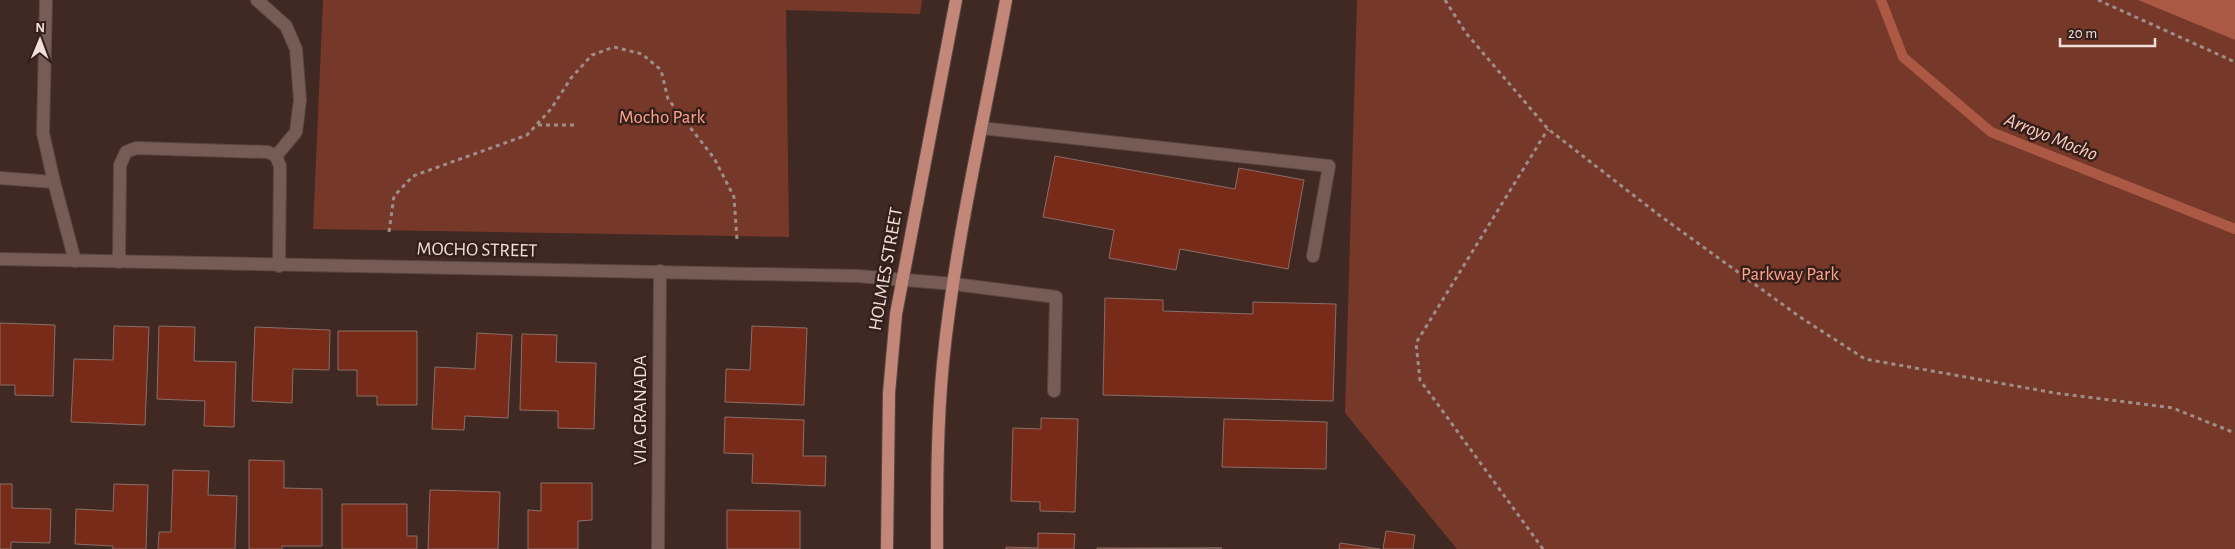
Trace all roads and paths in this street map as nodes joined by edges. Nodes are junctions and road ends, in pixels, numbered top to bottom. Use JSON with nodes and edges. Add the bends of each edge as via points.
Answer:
{"nodes":[{"id":1,"x":46,"y":0,"type":"edge"},
{"id":2,"x":256,"y":0,"type":"edge"},
{"id":3,"x":956,"y":0,"type":"edge"},
{"id":4,"x":1006,"y":0,"type":"edge"},
{"id":5,"x":1445,"y":0,"type":"edge"},
{"id":6,"x":2098,"y":0,"type":"edge"},
{"id":7,"x":2235,"y":62,"type":"edge"},
{"id":8,"x":680,"y":116,"type":"junction"},
{"id":9,"x":659,"y":117,"type":"dead end"},
{"id":10,"x":537,"y":124,"type":"junction"},
{"id":11,"x":577,"y":125,"type":"dead end"},
{"id":12,"x":981,"y":128,"type":"junction"},
{"id":13,"x":1548,"y":128,"type":"junction"},
{"id":14,"x":276,"y":156,"type":"junction"},
{"id":15,"x":0,"y":178,"type":"edge"},
{"id":16,"x":54,"y":182,"type":"junction"},
{"id":17,"x":389,"y":232,"type":"dead end"},
{"id":18,"x":737,"y":240,"type":"dead end"},
{"id":19,"x":1313,"y":256,"type":"dead end"},
{"id":20,"x":0,"y":259,"type":"edge"},
{"id":21,"x":75,"y":261,"type":"junction"},
{"id":22,"x":119,"y":262,"type":"junction"},
{"id":23,"x":278,"y":266,"type":"junction"},
{"id":24,"x":660,"y":271,"type":"junction"},
{"id":25,"x":902,"y":279,"type":"junction"},
{"id":26,"x":954,"y":284,"type":"junction"},
{"id":27,"x":1054,"y":391,"type":"dead end"},
{"id":28,"x":2235,"y":434,"type":"edge"},
{"id":29,"x":658,"y":549,"type":"edge"},
{"id":30,"x":887,"y":549,"type":"edge"},
{"id":31,"x":937,"y":549,"type":"edge"},
{"id":32,"x":1543,"y":549,"type":"edge"}],
"edges":[{"from":1,"to":16,"type":"street","via":[[44,133]]},
{"from":2,"to":14,"type":"street","via":[[286,26],[296,48],[300,100],[296,132]]},
{"from":3,"to":25,"type":"main road","name":"HOLMES STREET"},
{"from":4,"to":12,"type":"main road"},
{"from":5,"to":13,"type":"path","via":[[1466,33]]},
{"from":6,"to":7,"type":"path"},
{"from":8,"to":9,"type":"path"},
{"from":8,"to":10,"type":"path","via":[[668,98],[661,70],[642,54],[614,47],[592,55]]},
{"from":8,"to":18,"type":"path","via":[[714,158],[734,197]]},
{"from":10,"to":11,"type":"path"},
{"from":10,"to":17,"type":"path","via":[[527,135],[413,176],[394,196]]},
{"from":12,"to":19,"type":"street","via":[[1329,166]]},
{"from":12,"to":26,"type":"main road"},
{"from":13,"to":28,"type":"path","via":[[1659,215],[1800,317],[1865,359],[2055,392],[2173,408]]},
{"from":13,"to":32,"type":"path","via":[[1416,343],[1420,380]]},
{"from":14,"to":22,"type":"street","via":[[268,152],[136,148],[126,152],[120,165]]},
{"from":14,"to":23,"type":"street","via":[[280,166]]},
{"from":15,"to":16,"type":"street"},
{"from":16,"to":21,"type":"street"},
{"from":20,"to":21,"type":"street","name":"MOCHO STREET"},
{"from":21,"to":22,"type":"street","name":"MOCHO STREET"},
{"from":22,"to":23,"type":"street","name":"MOCHO STREET"},
{"from":23,"to":24,"type":"street","name":"MOCHO STREET"},
{"from":24,"to":25,"type":"street","name":"MOCHO STREET"},
{"from":24,"to":29,"type":"street","name":"VIA GRANADA"},
{"from":25,"to":26,"type":"street","name":"MOCHO STREET"},
{"from":25,"to":30,"type":"main road","name":"HOLMES STREET","via":[[892,343],[889,393]]},
{"from":26,"to":27,"type":"street","name":"MOCHO STREET","via":[[1056,297]]},
{"from":26,"to":31,"type":"main road","via":[[941,398]]}]}
